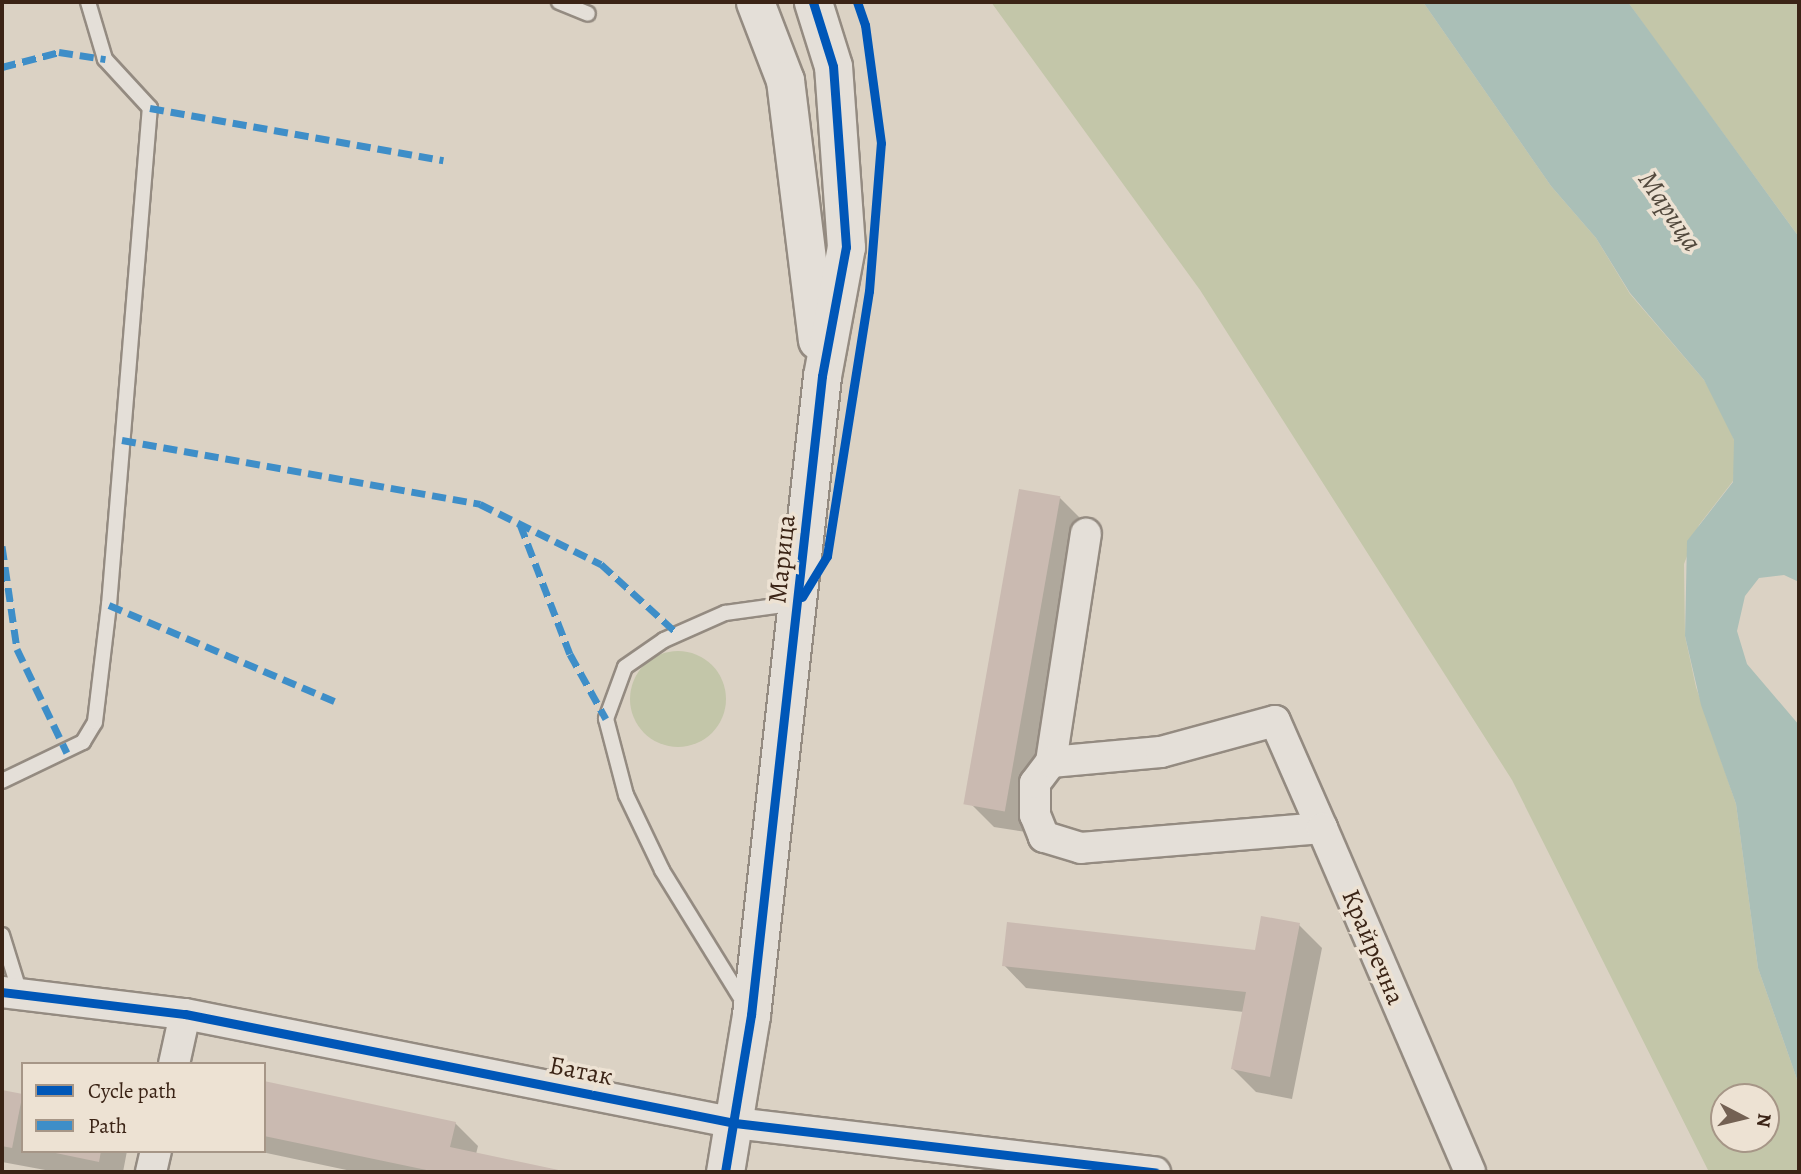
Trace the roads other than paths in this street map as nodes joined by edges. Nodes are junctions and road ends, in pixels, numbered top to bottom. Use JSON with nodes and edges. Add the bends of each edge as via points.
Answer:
{"nodes":[{"id":1,"x":88,"y":2,"type":"edge"},
{"id":2,"x":559,"y":2,"type":"edge"},
{"id":3,"x":755,"y":2,"type":"edge"},
{"id":4,"x":813,"y":2,"type":"edge"},
{"id":5,"x":588,"y":14,"type":"dead end"},
{"id":6,"x":822,"y":376,"type":"junction"},
{"id":7,"x":1086,"y":534,"type":"dead end"},
{"id":8,"x":798,"y":603,"type":"junction"},
{"id":9,"x":1051,"y":762,"type":"junction"},
{"id":10,"x":2,"y":781,"type":"edge"},
{"id":11,"x":1322,"y":828,"type":"junction"},
{"id":12,"x":2,"y":935,"type":"edge"},
{"id":13,"x":11,"y":992,"type":"edge"},
{"id":14,"x":185,"y":1014,"type":"junction"},
{"id":15,"x":751,"y":1014,"type":"junction"},
{"id":16,"x":174,"y":1062,"type":"edge"},
{"id":17,"x":736,"y":1122,"type":"junction"},
{"id":18,"x":156,"y":1153,"type":"edge"},
{"id":19,"x":996,"y":1163,"type":"edge"},
{"id":20,"x":151,"y":1172,"type":"edge"},
{"id":21,"x":725,"y":1172,"type":"edge"},
{"id":22,"x":1155,"y":1172,"type":"edge"},
{"id":23,"x":1470,"y":1172,"type":"edge"}],
"edges":[{"from":1,"to":10,"type":"lane","via":[[105,60],[149,108],[109,605],[95,722],[83,742]]},
{"from":2,"to":5,"type":"lane"},
{"from":3,"to":6,"type":"street","name":"Марица","via":[[785,80]]},
{"from":4,"to":6,"type":"street","name":"Марица","via":[[833,66],[846,247]]},
{"from":6,"to":8,"type":"street","name":"Марица"},
{"from":7,"to":9,"type":"street"},
{"from":8,"to":15,"type":"street","name":"Марица"},
{"from":8,"to":15,"type":"lane","via":[[725,613],[664,640],[625,667],[606,719],[626,795],[662,870]]},
{"from":9,"to":11,"type":"street","name":"Крайречна","via":[[1161,752],[1275,721]]},
{"from":9,"to":11,"type":"street","via":[[1035,783],[1035,815],[1044,837],[1081,848]]},
{"from":11,"to":23,"type":"street","name":"Крайречна"},
{"from":12,"to":13,"type":"lane"},
{"from":13,"to":14,"type":"street","name":"Батак"},
{"from":14,"to":16,"type":"street"},
{"from":14,"to":17,"type":"street","name":"Батак"},
{"from":15,"to":17,"type":"street","name":"Марица"},
{"from":17,"to":19,"type":"street","name":"Батак"},
{"from":17,"to":21,"type":"street","name":"Марица"},
{"from":18,"to":20,"type":"street"},
{"from":19,"to":22,"type":"street","name":"Батак"}]}
